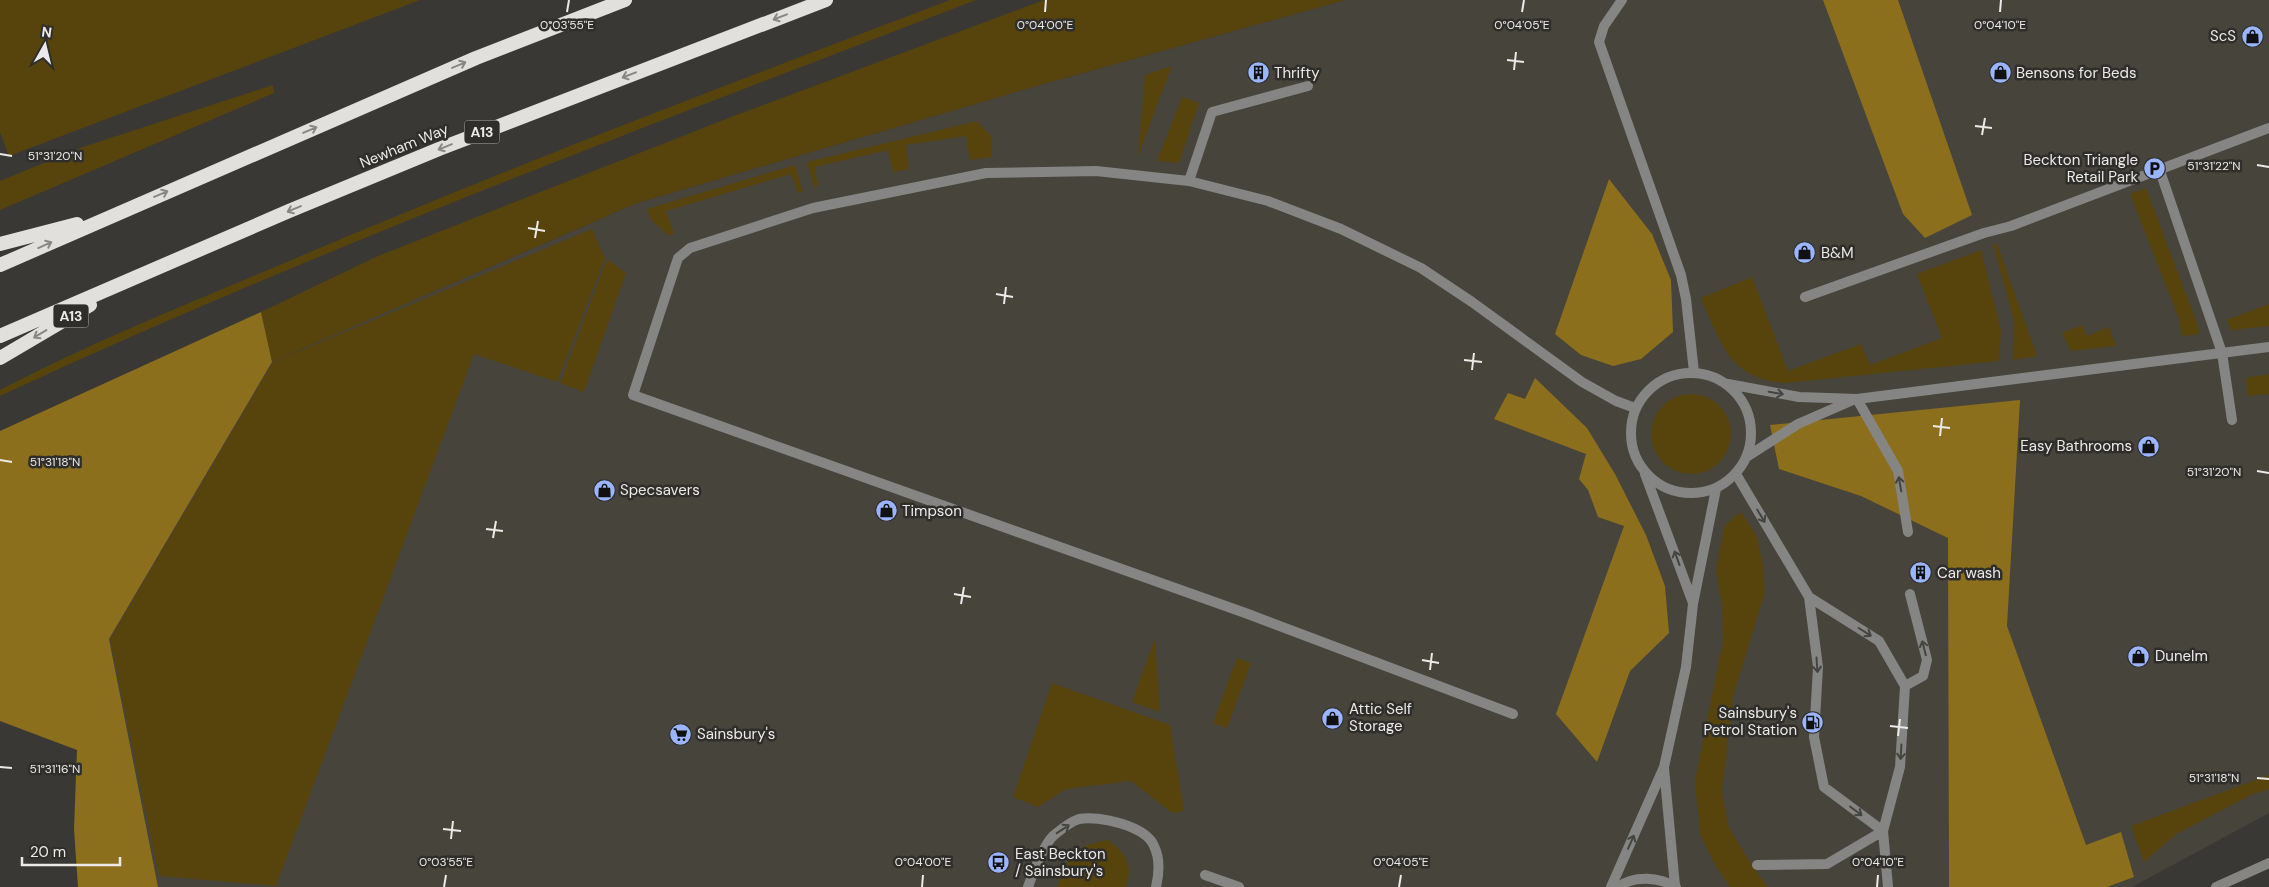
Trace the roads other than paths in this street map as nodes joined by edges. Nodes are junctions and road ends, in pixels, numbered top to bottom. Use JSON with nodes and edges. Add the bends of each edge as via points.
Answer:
{"nodes":[{"id":1,"x":625,"y":0,"type":"edge"},
{"id":2,"x":826,"y":0,"type":"edge"},
{"id":3,"x":1622,"y":0,"type":"edge"},
{"id":4,"x":1308,"y":86,"type":"dead end"},
{"id":5,"x":2269,"y":128,"type":"edge"},
{"id":6,"x":2160,"y":171,"type":"junction"},
{"id":7,"x":1189,"y":182,"type":"junction"},
{"id":8,"x":116,"y":214,"type":"junction"},
{"id":9,"x":0,"y":244,"type":"edge"},
{"id":10,"x":0,"y":265,"type":"edge"},
{"id":11,"x":142,"y":274,"type":"junction"},
{"id":12,"x":1805,"y":297,"type":"dead end"},
{"id":13,"x":0,"y":336,"type":"edge"},
{"id":14,"x":2269,"y":347,"type":"edge"},
{"id":15,"x":2222,"y":353,"type":"junction"},
{"id":16,"x":0,"y":358,"type":"edge"},
{"id":17,"x":1694,"y":372,"type":"junction"},
{"id":18,"x":1728,"y":384,"type":"junction"},
{"id":19,"x":1857,"y":399,"type":"junction"},
{"id":20,"x":1635,"y":408,"type":"junction"},
{"id":21,"x":2232,"y":420,"type":"dead end"},
{"id":22,"x":1748,"y":456,"type":"junction"},
{"id":23,"x":1645,"y":473,"type":"junction"},
{"id":24,"x":1736,"y":474,"type":"junction"},
{"id":25,"x":1716,"y":488,"type":"junction"},
{"id":26,"x":1908,"y":532,"type":"dead end"},
{"id":27,"x":1910,"y":594,"type":"dead end"},
{"id":28,"x":1809,"y":597,"type":"junction"},
{"id":29,"x":1694,"y":604,"type":"junction"},
{"id":30,"x":1906,"y":686,"type":"junction"},
{"id":31,"x":1513,"y":714,"type":"dead end"},
{"id":32,"x":1664,"y":767,"type":"junction"},
{"id":33,"x":1883,"y":831,"type":"junction"},
{"id":34,"x":2269,"y":863,"type":"edge"},
{"id":35,"x":1757,"y":865,"type":"dead end"},
{"id":36,"x":1205,"y":875,"type":"dead end"},
{"id":37,"x":1676,"y":886,"type":"edge"},
{"id":38,"x":1028,"y":887,"type":"edge"},
{"id":39,"x":1156,"y":887,"type":"edge"},
{"id":40,"x":1239,"y":887,"type":"edge"},
{"id":41,"x":1611,"y":887,"type":"edge"},
{"id":42,"x":1618,"y":887,"type":"edge"},
{"id":43,"x":1888,"y":887,"type":"edge"},
{"id":44,"x":2216,"y":887,"type":"edge"}],
"edges":[{"from":8,"to":1,"type":"highway","one_way":true,"via":[[476,58]]},
{"from":2,"to":11,"type":"highway","name":"Newham Way","number":"A13","one_way":true,"via":[[438,149]]},
{"from":3,"to":17,"type":"street","via":[[1604,26],[1598,42],[1681,275]]},
{"from":4,"to":7,"type":"street","via":[[1212,112]]},
{"from":5,"to":6,"type":"street"},
{"from":6,"to":12,"type":"street"},
{"from":6,"to":15,"type":"street"},
{"from":7,"to":20,"type":"street","via":[[1268,201],[1341,229],[1421,268],[1582,382]]},
{"from":7,"to":31,"type":"street","via":[[1096,171],[986,173],[812,208],[690,248],[678,258],[633,395],[1248,614]]},
{"from":8,"to":9,"type":"highway"},
{"from":10,"to":8,"type":"highway","one_way":true},
{"from":11,"to":13,"type":"highway","name":"Newham Way","number":"A13"},
{"from":11,"to":16,"type":"highway","number":"A13","one_way":true},
{"from":14,"to":15,"type":"street"},
{"from":15,"to":19,"type":"street"},
{"from":15,"to":21,"type":"street"},
{"from":17,"to":18,"type":"street"},
{"from":17,"to":20,"type":"street","via":[[1670,376],[1649,388]]},
{"from":18,"to":19,"type":"street","one_way":true,"via":[[1799,397]]},
{"from":18,"to":22,"type":"street","via":[[1749,413],[1752,435]]},
{"from":19,"to":22,"type":"street","via":[[1798,424]]},
{"from":26,"to":19,"type":"street","one_way":true,"via":[[1898,471]]},
{"from":20,"to":23,"type":"street","via":[[1630,442]]},
{"from":22,"to":24,"type":"street"},
{"from":23,"to":25,"type":"street","via":[[1674,492],[1691,494]]},
{"from":29,"to":23,"type":"street","one_way":true},
{"from":24,"to":25,"type":"street"},
{"from":24,"to":28,"type":"street","one_way":true},
{"from":25,"to":29,"type":"street"},
{"from":30,"to":27,"type":"street","one_way":true,"via":[[1923,676],[1927,660]]},
{"from":28,"to":30,"type":"street","one_way":true,"via":[[1879,641]]},
{"from":28,"to":33,"type":"street","one_way":true,"via":[[1818,667],[1814,737],[1824,786]]},
{"from":29,"to":32,"type":"street","via":[[1686,667]]},
{"from":30,"to":33,"type":"street","one_way":true,"via":[[1900,768]]},
{"from":32,"to":37,"type":"street"},
{"from":41,"to":32,"type":"street","one_way":true},
{"from":33,"to":35,"type":"street","via":[[1827,864]]},
{"from":33,"to":43,"type":"street"},
{"from":34,"to":44,"type":"street"},
{"from":36,"to":40,"type":"street"},
{"from":37,"to":42,"type":"street","via":[[1656,879],[1638,879]]},
{"from":38,"to":39,"type":"street","one_way":true,"via":[[1053,836],[1078,820],[1107,819],[1133,827],[1154,844],[1159,873]]}]}
